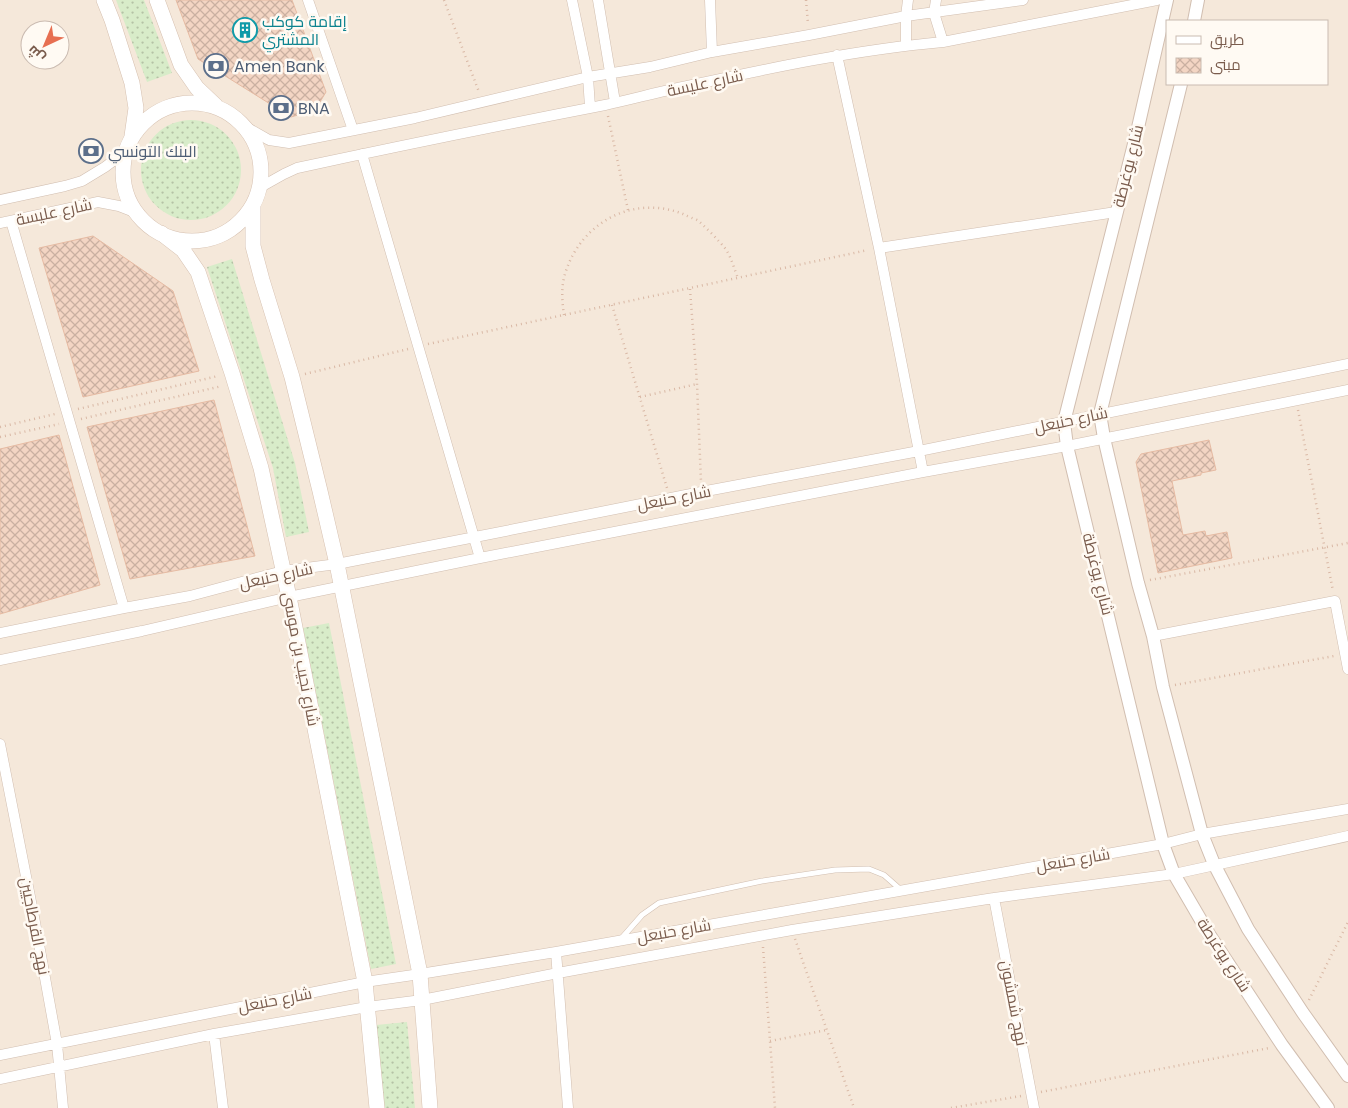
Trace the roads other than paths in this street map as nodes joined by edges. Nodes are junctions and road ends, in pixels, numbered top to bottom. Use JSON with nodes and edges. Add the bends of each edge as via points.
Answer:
{"nodes":[{"id":1,"x":104,"y":0,"type":"edge"},
{"id":2,"x":157,"y":0,"type":"edge"},
{"id":3,"x":308,"y":0,"type":"edge"},
{"id":4,"x":572,"y":0,"type":"edge"},
{"id":5,"x":598,"y":0,"type":"edge"},
{"id":6,"x":710,"y":0,"type":"edge"},
{"id":7,"x":908,"y":0,"type":"edge"},
{"id":8,"x":936,"y":0,"type":"edge"},
{"id":9,"x":1022,"y":0,"type":"edge"},
{"id":10,"x":1157,"y":0,"type":"edge"},
{"id":11,"x":1168,"y":0,"type":"edge"},
{"id":12,"x":1198,"y":0,"type":"edge"},
{"id":13,"x":934,"y":13,"type":"junction"},
{"id":14,"x":906,"y":16,"type":"junction"},
{"id":15,"x":1194,"y":20,"type":"edge"},
{"id":16,"x":943,"y":42,"type":"junction"},
{"id":17,"x":906,"y":45,"type":"junction"},
{"id":18,"x":712,"y":52,"type":"junction"},
{"id":19,"x":837,"y":55,"type":"junction"},
{"id":20,"x":610,"y":73,"type":"junction"},
{"id":21,"x":588,"y":77,"type":"junction"},
{"id":22,"x":1181,"y":85,"type":"edge"},
{"id":23,"x":610,"y":104,"type":"junction"},
{"id":24,"x":216,"y":106,"type":"junction"},
{"id":25,"x":590,"y":107,"type":"junction"},
{"id":26,"x":246,"y":127,"type":"junction"},
{"id":27,"x":353,"y":130,"type":"junction"},
{"id":28,"x":132,"y":136,"type":"junction"},
{"id":29,"x":125,"y":152,"type":"junction"},
{"id":30,"x":362,"y":154,"type":"junction"},
{"id":31,"x":259,"y":188,"type":"junction"},
{"id":32,"x":0,"y":200,"type":"edge"},
{"id":33,"x":253,"y":205,"type":"junction"},
{"id":34,"x":1116,"y":212,"type":"junction"},
{"id":35,"x":137,"y":213,"type":"junction"},
{"id":36,"x":11,"y":221,"type":"junction"},
{"id":37,"x":0,"y":223,"type":"edge"},
{"id":38,"x":161,"y":233,"type":"junction"},
{"id":39,"x":879,"y":248,"type":"junction"},
{"id":40,"x":1348,"y":364,"type":"edge"},
{"id":41,"x":1348,"y":390,"type":"edge"},
{"id":42,"x":1100,"y":414,"type":"junction"},
{"id":43,"x":1064,"y":422,"type":"junction"},
{"id":44,"x":1104,"y":438,"type":"junction"},
{"id":45,"x":1067,"y":446,"type":"junction"},
{"id":46,"x":919,"y":451,"type":"junction"},
{"id":47,"x":923,"y":472,"type":"junction"},
{"id":48,"x":475,"y":537,"type":"junction"},
{"id":49,"x":480,"y":558,"type":"junction"},
{"id":50,"x":337,"y":564,"type":"junction"},
{"id":51,"x":283,"y":571,"type":"junction"},
{"id":52,"x":341,"y":586,"type":"junction"},
{"id":53,"x":289,"y":597,"type":"junction"},
{"id":54,"x":124,"y":608,"type":"junction"},
{"id":55,"x":0,"y":633,"type":"edge"},
{"id":56,"x":1153,"y":636,"type":"junction"},
{"id":57,"x":1346,"y":653,"type":"edge"},
{"id":58,"x":0,"y":660,"type":"edge"},
{"id":59,"x":1348,"y":669,"type":"edge"},
{"id":60,"x":0,"y":744,"type":"edge"},
{"id":61,"x":1348,"y":810,"type":"edge"},
{"id":62,"x":1202,"y":834,"type":"junction"},
{"id":63,"x":1348,"y":836,"type":"edge"},
{"id":64,"x":1163,"y":844,"type":"junction"},
{"id":65,"x":1214,"y":864,"type":"junction"},
{"id":66,"x":1174,"y":874,"type":"junction"},
{"id":67,"x":901,"y":890,"type":"junction"},
{"id":68,"x":994,"y":898,"type":"junction"},
{"id":69,"x":619,"y":940,"type":"junction"},
{"id":70,"x":556,"y":952,"type":"junction"},
{"id":71,"x":558,"y":973,"type":"junction"},
{"id":72,"x":420,"y":974,"type":"junction"},
{"id":73,"x":365,"y":982,"type":"junction"},
{"id":74,"x":422,"y":1000,"type":"junction"},
{"id":75,"x":367,"y":1007,"type":"junction"},
{"id":76,"x":214,"y":1034,"type":"junction"},
{"id":77,"x":57,"y":1044,"type":"junction"},
{"id":78,"x":0,"y":1055,"type":"edge"},
{"id":79,"x":59,"y":1066,"type":"junction"},
{"id":80,"x":1348,"y":1076,"type":"edge"},
{"id":81,"x":0,"y":1078,"type":"edge"},
{"id":82,"x":63,"y":1108,"type":"edge"},
{"id":83,"x":223,"y":1108,"type":"edge"},
{"id":84,"x":377,"y":1108,"type":"edge"},
{"id":85,"x":430,"y":1108,"type":"edge"},
{"id":86,"x":568,"y":1108,"type":"edge"},
{"id":87,"x":1034,"y":1108,"type":"edge"},
{"id":88,"x":1328,"y":1108,"type":"edge"}],
"edges":[{"from":1,"to":28,"type":"main road","via":[[132,83],[136,108]]},
{"from":2,"to":24,"type":"main road","via":[[181,66]]},
{"from":3,"to":27,"type":"street"},
{"from":4,"to":21,"type":"street"},
{"from":5,"to":20,"type":"street"},
{"from":6,"to":18,"type":"street"},
{"from":7,"to":14,"type":"street"},
{"from":8,"to":13,"type":"street"},
{"from":9,"to":13,"type":"street","name":"شارع عليسة"},
{"from":10,"to":16,"type":"street","name":"شارع عليسة"},
{"from":11,"to":34,"type":"street","name":"شارع يوغرطة"},
{"from":12,"to":15,"type":"street"},
{"from":13,"to":14,"type":"street","name":"شارع عليسة"},
{"from":13,"to":16,"type":"street"},
{"from":14,"to":17,"type":"street"},
{"from":14,"to":18,"type":"street","name":"شارع عليسة"},
{"from":16,"to":17,"type":"street","name":"شارع عليسة"},
{"from":17,"to":19,"type":"street","name":"شارع عليسة"},
{"from":18,"to":20,"type":"street","name":"شارع عليسة"},
{"from":19,"to":23,"type":"street","name":"شارع عليسة"},
{"from":19,"to":39,"type":"street"},
{"from":20,"to":21,"type":"street","name":"شارع عليسة"},
{"from":20,"to":23,"type":"street"},
{"from":21,"to":25,"type":"street"},
{"from":21,"to":27,"type":"street","name":"شارع عليسة"},
{"from":22,"to":42,"type":"street","name":"شارع يوغرطة"},
{"from":23,"to":25,"type":"street","name":"شارع عليسة"},
{"from":24,"to":26,"type":"main road"},
{"from":24,"to":28,"type":"main road","via":[[192,102],[168,106],[148,118]]},
{"from":25,"to":30,"type":"street","name":"شارع عليسة"},
{"from":26,"to":27,"type":"street","name":"شارع عليسة","via":[[269,140],[289,143]]},
{"from":26,"to":31,"type":"main road","via":[[256,146],[261,167]]},
{"from":28,"to":29,"type":"main road"},
{"from":29,"to":32,"type":"street","name":"شارع عليسة","via":[[82,181]]},
{"from":29,"to":35,"type":"main road","via":[[124,184],[128,200]]},
{"from":30,"to":31,"type":"street","name":"شارع عليسة","via":[[297,168]]},
{"from":30,"to":48,"type":"street"},
{"from":31,"to":33,"type":"main road"},
{"from":33,"to":38,"type":"main road","via":[[243,219],[213,238],[195,241]]},
{"from":33,"to":50,"type":"main road","via":[[253,246],[292,377]]},
{"from":34,"to":39,"type":"street"},
{"from":34,"to":43,"type":"street","name":"شارع يوغرطة"},
{"from":35,"to":36,"type":"street","name":"شارع عليسة","via":[[98,202]]},
{"from":35,"to":38,"type":"main road"},
{"from":36,"to":37,"type":"street","name":"شارع عليسة"},
{"from":36,"to":54,"type":"street"},
{"from":38,"to":51,"type":"main road","name":"شارع نجيب بن موسى","via":[[183,250],[198,272],[261,468]]},
{"from":39,"to":46,"type":"street"},
{"from":40,"to":42,"type":"street","name":"شارع حنبعل"},
{"from":41,"to":44,"type":"street","name":"شارع حنبعل"},
{"from":42,"to":43,"type":"street","name":"شارع حنبعل"},
{"from":42,"to":44,"type":"street","name":"شارع يوغرطة"},
{"from":43,"to":45,"type":"street","name":"شارع يوغرطة"},
{"from":43,"to":46,"type":"street","name":"شارع حنبعل"},
{"from":44,"to":45,"type":"street","name":"شارع حنبعل"},
{"from":44,"to":56,"type":"street","name":"شارع يوغرطة"},
{"from":45,"to":47,"type":"street","name":"شارع حنبعل"},
{"from":45,"to":64,"type":"street","name":"شارع يوغرطة"},
{"from":46,"to":47,"type":"street"},
{"from":46,"to":48,"type":"street","name":"شارع حنبعل"},
{"from":47,"to":49,"type":"street","name":"شارع حنبعل"},
{"from":48,"to":49,"type":"street"},
{"from":48,"to":50,"type":"street","name":"شارع حنبعل"},
{"from":49,"to":52,"type":"street","name":"شارع حنبعل"},
{"from":50,"to":51,"type":"street","name":"شارع حنبعل"},
{"from":50,"to":52,"type":"main road"},
{"from":51,"to":53,"type":"main road","name":"شارع نجيب بن موسى"},
{"from":51,"to":54,"type":"street","name":"شارع حنبعل","via":[[190,596]]},
{"from":52,"to":53,"type":"street","name":"شارع حنبعل"},
{"from":52,"to":72,"type":"main road"},
{"from":53,"to":58,"type":"street","name":"شارع حنبعل"},
{"from":53,"to":73,"type":"main road","name":"شارع نجيب بن موسى"},
{"from":54,"to":55,"type":"street","name":"شارع حنبعل"},
{"from":56,"to":57,"type":"street","via":[[1335,601]]},
{"from":56,"to":62,"type":"street","name":"شارع يوغرطة","via":[[1163,687]]},
{"from":57,"to":59,"type":"street"},
{"from":60,"to":77,"type":"street","name":"نهج القرطاجيين"},
{"from":61,"to":62,"type":"street","name":"شارع حنبعل"},
{"from":62,"to":64,"type":"street","name":"شارع حنبعل"},
{"from":62,"to":65,"type":"street","name":"شارع يوغرطة"},
{"from":63,"to":65,"type":"street","name":"شارع حنبعل"},
{"from":64,"to":66,"type":"street","name":"شارع يوغرطة"},
{"from":64,"to":67,"type":"street","name":"شارع حنبعل"},
{"from":65,"to":66,"type":"street","name":"شارع حنبعل"},
{"from":65,"to":80,"type":"street","name":"شارع يوغرطة","via":[[1248,929]]},
{"from":66,"to":68,"type":"street","name":"شارع حنبعل"},
{"from":66,"to":88,"type":"street","name":"شارع يوغرطة","via":[[1282,1045]]},
{"from":67,"to":69,"type":"street","name":"شارع حنبعل"},
{"from":67,"to":69,"type":"lane","via":[[884,875],[869,869],[835,870],[762,881],[659,903],[642,915]]},
{"from":68,"to":71,"type":"street","name":"شارع حنبعل","via":[[792,930]]},
{"from":68,"to":87,"type":"street","name":"نهج شمشون"},
{"from":69,"to":70,"type":"street","name":"شارع حنبعل"},
{"from":70,"to":71,"type":"street"},
{"from":70,"to":72,"type":"street","name":"شارع حنبعل"},
{"from":71,"to":74,"type":"street","name":"شارع حنبعل"},
{"from":71,"to":86,"type":"street"},
{"from":72,"to":73,"type":"street","name":"شارع حنبعل"},
{"from":72,"to":74,"type":"main road"},
{"from":73,"to":75,"type":"main road","name":"شارع نجيب بن موسى"},
{"from":73,"to":77,"type":"street","name":"شارع حنبعل"},
{"from":74,"to":75,"type":"street","name":"شارع حنبعل"},
{"from":74,"to":85,"type":"main road"},
{"from":75,"to":76,"type":"street","name":"شارع حنبعل"},
{"from":75,"to":84,"type":"main road","name":"شارع نجيب بن موسى"},
{"from":76,"to":79,"type":"street","name":"شارع حنبعل"},
{"from":76,"to":83,"type":"street"},
{"from":77,"to":78,"type":"street","name":"شارع حنبعل"},
{"from":77,"to":79,"type":"street","name":"نهج القرطاجيين"},
{"from":79,"to":81,"type":"street","name":"شارع حنبعل"},
{"from":79,"to":82,"type":"street","name":"نهج القرطاجيين"}]}
